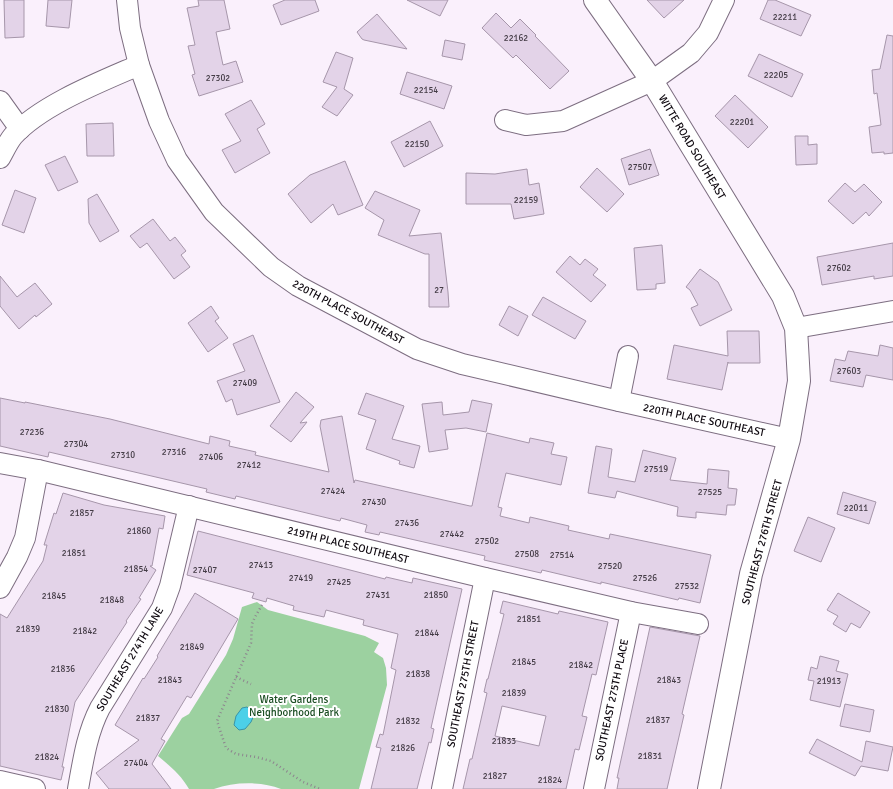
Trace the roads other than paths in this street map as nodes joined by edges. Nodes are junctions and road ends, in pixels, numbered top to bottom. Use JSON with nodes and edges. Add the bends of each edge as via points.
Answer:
{"nodes":[{"id":1,"x":127,"y":0,"type":"edge"},
{"id":2,"x":595,"y":0,"type":"edge"},
{"id":3,"x":724,"y":0,"type":"edge"},
{"id":4,"x":139,"y":65,"type":"junction"},
{"id":5,"x":652,"y":81,"type":"junction"},
{"id":6,"x":0,"y":101,"type":"edge"},
{"id":7,"x":505,"y":120,"type":"dead end"},
{"id":8,"x":20,"y":129,"type":"junction"},
{"id":9,"x":0,"y":158,"type":"edge"},
{"id":10,"x":783,"y":296,"type":"joint"},
{"id":11,"x":893,"y":312,"type":"edge"},
{"id":12,"x":796,"y":328,"type":"junction"},
{"id":13,"x":628,"y":356,"type":"dead end"},
{"id":14,"x":619,"y":401,"type":"junction"},
{"id":15,"x":789,"y":439,"type":"junction"},
{"id":16,"x":0,"y":463,"type":"edge"},
{"id":17,"x":38,"y":470,"type":"junction"},
{"id":18,"x":189,"y":506,"type":"junction"},
{"id":19,"x":485,"y":578,"type":"junction"},
{"id":20,"x":0,"y":588,"type":"edge"},
{"id":21,"x":631,"y":612,"type":"junction"},
{"id":22,"x":698,"y":624,"type":"dead end"},
{"id":23,"x":0,"y":780,"type":"edge"},
{"id":24,"x":35,"y":789,"type":"edge"},
{"id":25,"x":78,"y":789,"type":"edge"},
{"id":26,"x":442,"y":789,"type":"edge"},
{"id":27,"x":594,"y":789,"type":"edge"},
{"id":28,"x":709,"y":789,"type":"edge"}],
"edges":[{"from":1,"to":4,"type":"street","name":"220TH PLACE SOUTHEAST","via":[[130,28]]},
{"from":2,"to":5,"type":"street","name":"WITTE ROAD SOUTHEAST"},
{"from":3,"to":5,"type":"street","via":[[708,32],[691,53]]},
{"from":4,"to":8,"type":"street","via":[[76,93]]},
{"from":4,"to":14,"type":"street","name":"220TH PLACE SOUTHEAST","via":[[159,121],[177,160],[214,212],[271,267],[298,286],[425,351],[462,364]]},
{"from":5,"to":7,"type":"street","via":[[563,121],[526,124]]},
{"from":5,"to":10,"type":"street","name":"WITTE ROAD SOUTHEAST"},
{"from":6,"to":8,"type":"street"},
{"from":8,"to":9,"type":"street","via":[[12,137]]},
{"from":10,"to":12,"type":"street","name":"SOUTHEAST 276TH STREET"},
{"from":11,"to":12,"type":"street"},
{"from":12,"to":15,"type":"street","name":"SOUTHEAST 276TH STREET","via":[[799,381]]},
{"from":13,"to":14,"type":"street"},
{"from":14,"to":15,"type":"street","name":"220TH PLACE SOUTHEAST"},
{"from":15,"to":28,"type":"street","name":"SOUTHEAST 276TH STREET","via":[[751,574]]},
{"from":16,"to":17,"type":"street","name":"219TH PLACE SOUTHEAST"},
{"from":17,"to":18,"type":"street","name":"219TH PLACE SOUTHEAST"},
{"from":17,"to":20,"type":"street","via":[[25,538]]},
{"from":18,"to":19,"type":"street","name":"219TH PLACE SOUTHEAST"},
{"from":18,"to":25,"type":"street","name":"SOUTHEAST 274TH LANE","via":[[164,603],[94,720]]},
{"from":19,"to":21,"type":"street","name":"219TH PLACE SOUTHEAST"},
{"from":19,"to":26,"type":"street","name":"SOUTHEAST 275TH STREET"},
{"from":21,"to":22,"type":"street","name":"219TH PLACE SOUTHEAST"},
{"from":21,"to":27,"type":"street","name":"SOUTHEAST 275TH PLACE"},
{"from":23,"to":24,"type":"street"}]}
